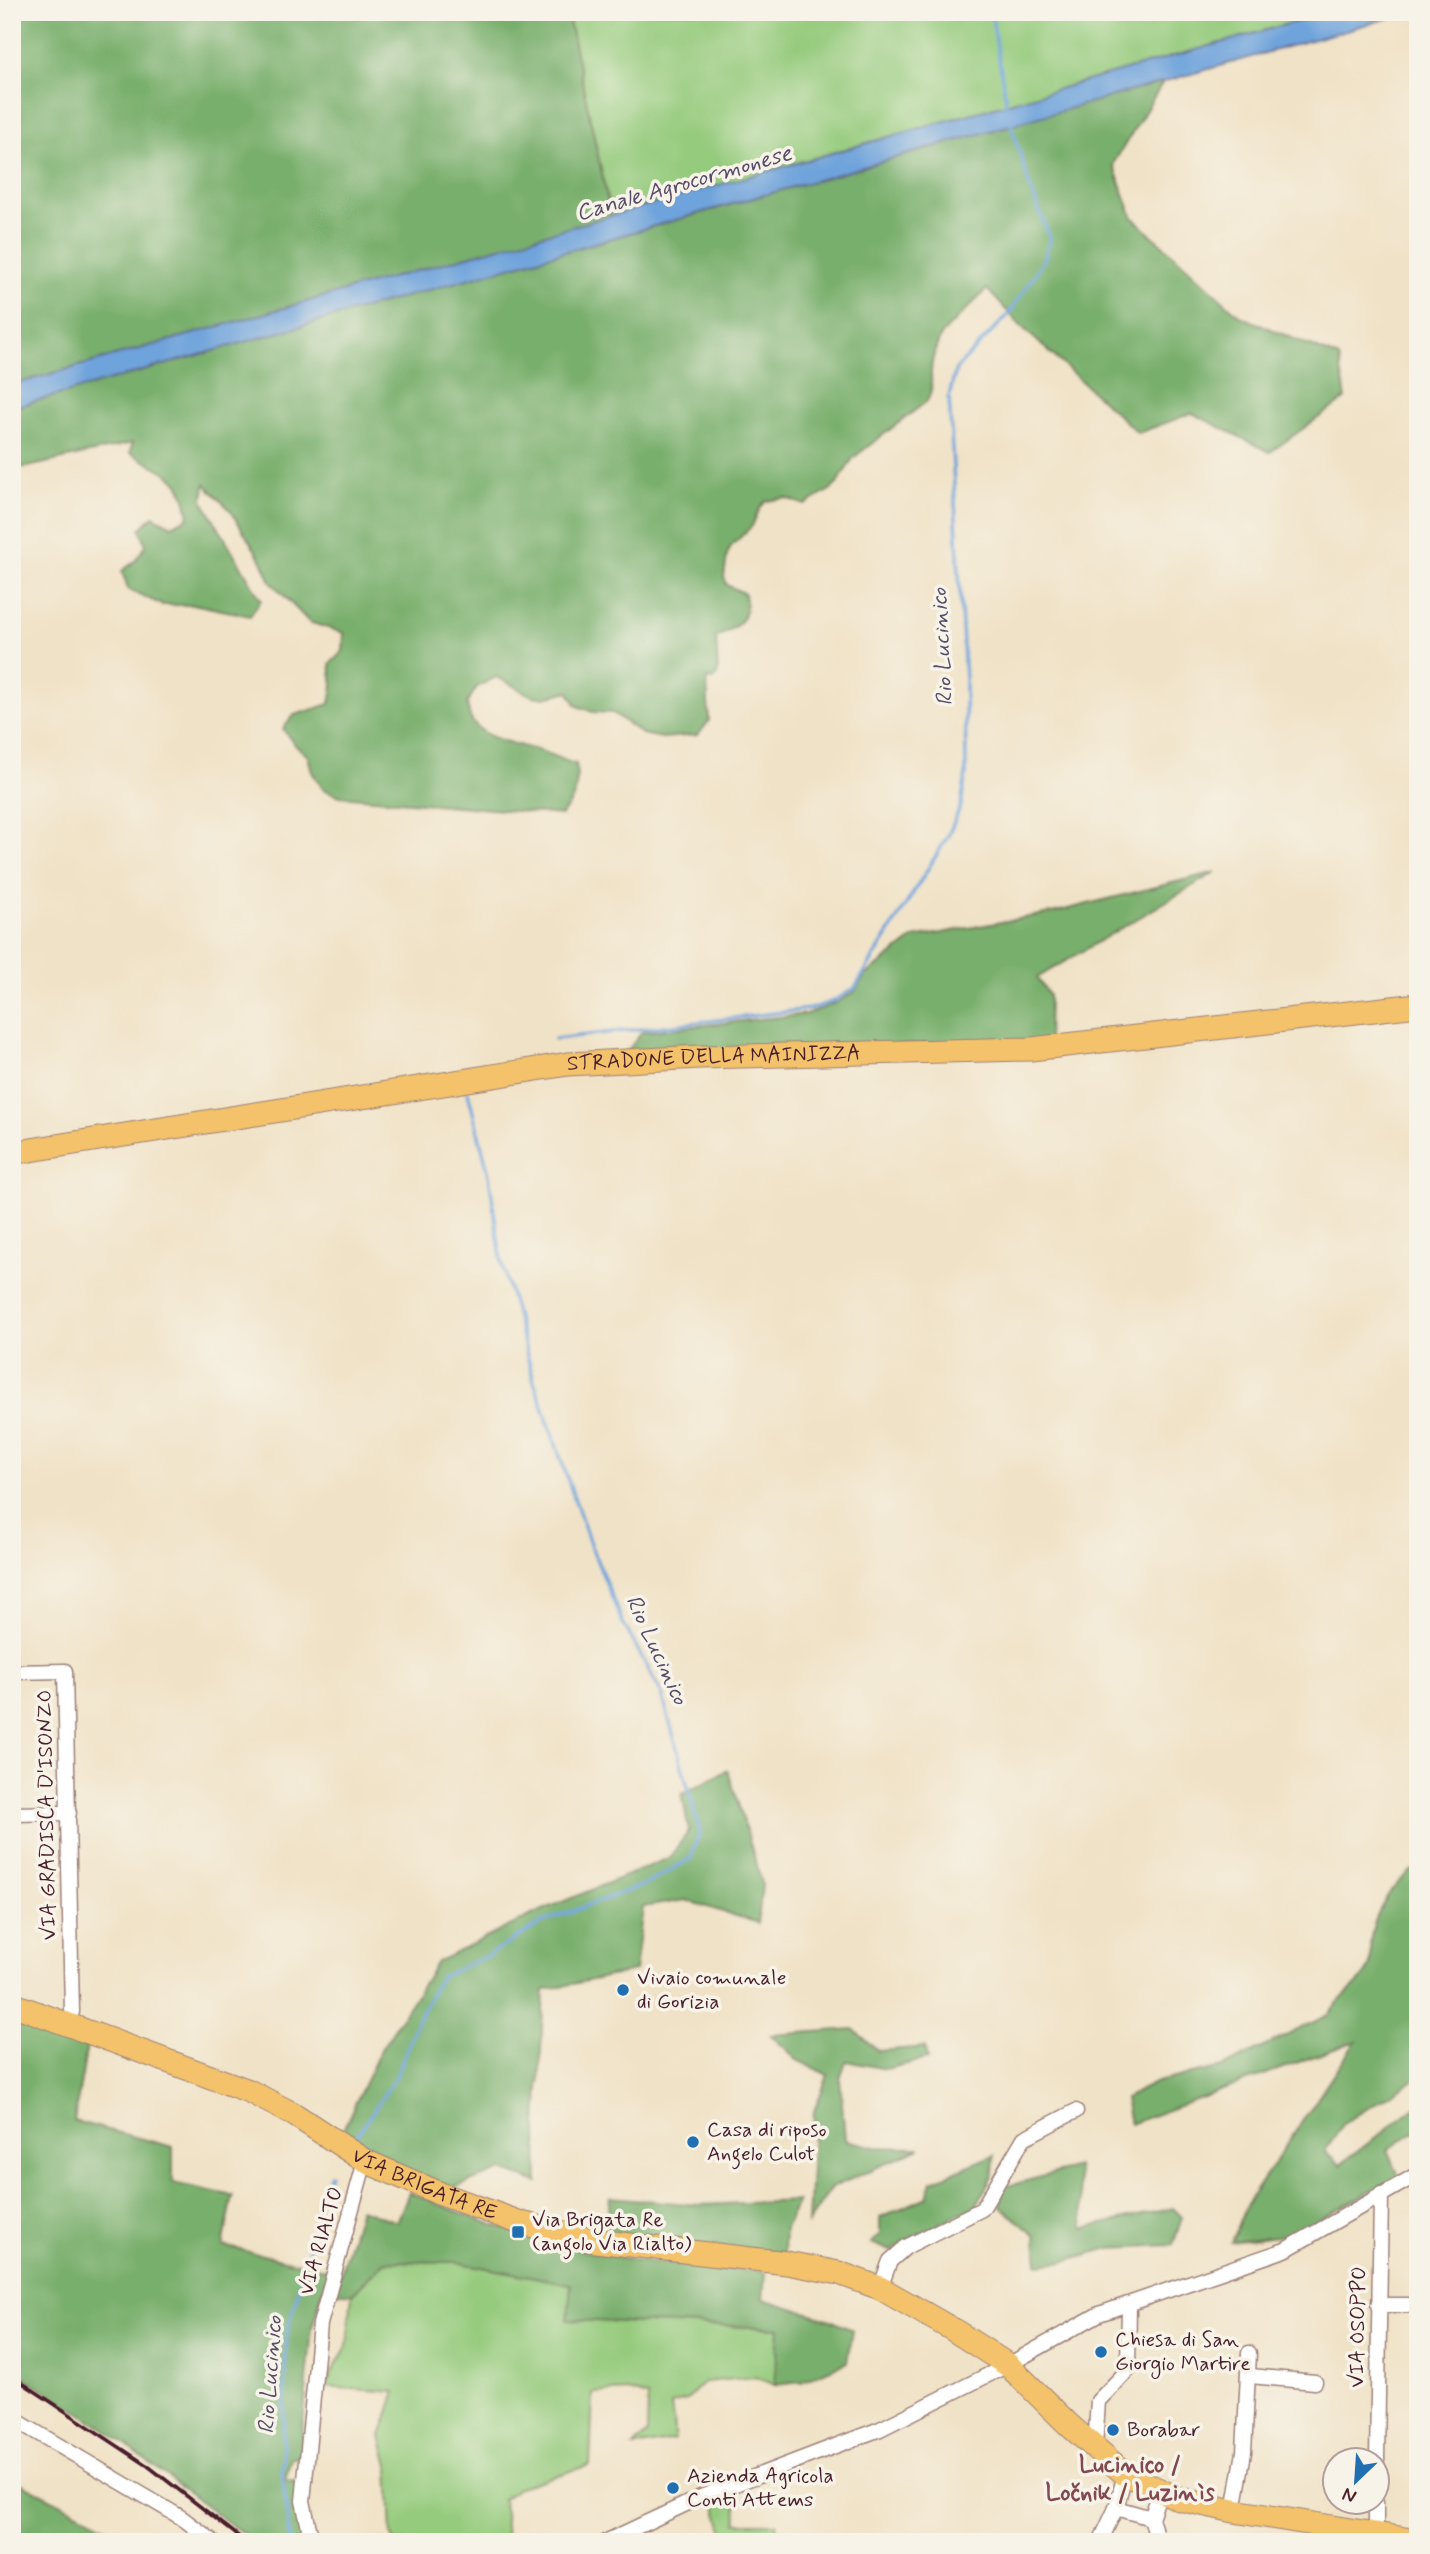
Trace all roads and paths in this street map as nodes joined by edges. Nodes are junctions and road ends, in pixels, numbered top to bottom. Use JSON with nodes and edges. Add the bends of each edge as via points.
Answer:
{"nodes":[{"id":1,"x":1418,"y":1005,"type":"edge"},
{"id":2,"x":12,"y":1153,"type":"edge"},
{"id":3,"x":12,"y":1672,"type":"edge"},
{"id":4,"x":69,"y":1813,"type":"junction"},
{"id":5,"x":12,"y":1814,"type":"edge"},
{"id":6,"x":12,"y":2004,"type":"edge"},
{"id":7,"x":72,"y":2012,"type":"dead end"},
{"id":8,"x":1076,"y":2111,"type":"dead end"},
{"id":9,"x":356,"y":2155,"type":"junction"},
{"id":10,"x":1418,"y":2174,"type":"edge"},
{"id":11,"x":1381,"y":2194,"type":"junction"},
{"id":12,"x":880,"y":2288,"type":"junction"},
{"id":13,"x":1129,"y":2305,"type":"junction"},
{"id":14,"x":1378,"y":2305,"type":"junction"},
{"id":15,"x":1418,"y":2305,"type":"edge"},
{"id":16,"x":1249,"y":2353,"type":"dead end"},
{"id":17,"x":1007,"y":2365,"type":"junction"},
{"id":18,"x":1250,"y":2376,"type":"junction"},
{"id":19,"x":1315,"y":2382,"type":"dead end"},
{"id":20,"x":12,"y":2418,"type":"edge"},
{"id":21,"x":1377,"y":2446,"type":"edge"},
{"id":22,"x":1095,"y":2447,"type":"junction"},
{"id":23,"x":1125,"y":2474,"type":"junction"},
{"id":24,"x":1160,"y":2492,"type":"junction"},
{"id":25,"x":1116,"y":2508,"type":"junction"},
{"id":26,"x":1234,"y":2511,"type":"junction"},
{"id":27,"x":1376,"y":2516,"type":"edge"},
{"id":28,"x":1151,"y":2518,"type":"junction"},
{"id":29,"x":1376,"y":2534,"type":"junction"},
{"id":30,"x":1418,"y":2541,"type":"edge"},
{"id":31,"x":214,"y":2542,"type":"edge"},
{"id":32,"x":312,"y":2542,"type":"edge"},
{"id":33,"x":605,"y":2542,"type":"edge"},
{"id":34,"x":1100,"y":2542,"type":"edge"},
{"id":35,"x":1158,"y":2542,"type":"edge"}],
"edges":[{"from":1,"to":2,"type":"main road","name":"STRADONE DELLA MAINIZZA","via":[[1031,1049],[568,1064]]},
{"from":3,"to":4,"type":"street","name":"VIA GRADISCA D'ISONZO","via":[[65,1671]]},
{"from":4,"to":5,"type":"street"},
{"from":4,"to":7,"type":"street","name":"VIA GRADISCA D'ISONZO"},
{"from":6,"to":9,"type":"main road","name":"VIA BRIGATA RE","via":[[249,2091]]},
{"from":8,"to":12,"type":"street","via":[[1024,2138],[982,2209],[906,2247],[890,2261]]},
{"from":9,"to":12,"type":"main road","name":"VIA BRIGATA RE","via":[[441,2194],[533,2226],[596,2241],[787,2263],[839,2273]]},
{"from":9,"to":32,"type":"street","name":"VIA RIALTO","via":[[320,2324],[303,2501]]},
{"from":10,"to":11,"type":"street"},
{"from":11,"to":13,"type":"street","via":[[1285,2250]]},
{"from":11,"to":14,"type":"street","name":"VIA OSOPPO"},
{"from":12,"to":17,"type":"main road","name":"VIA BRIGATA RE"},
{"from":13,"to":17,"type":"street","via":[[1098,2314]]},
{"from":13,"to":22,"type":"street","via":[[1128,2370],[1098,2401]]},
{"from":14,"to":15,"type":"street"},
{"from":14,"to":21,"type":"street","name":"VIA OSOPPO"},
{"from":16,"to":18,"type":"street"},
{"from":17,"to":22,"type":"main road","name":"VIA BRIGATA RE"},
{"from":17,"to":33,"type":"street","via":[[880,2429],[701,2497]]},
{"from":18,"to":19,"type":"street"},
{"from":18,"to":26,"type":"street"},
{"from":20,"to":31,"type":"street"},
{"from":22,"to":23,"type":"main road","name":"VIA BRIGATA RE"},
{"from":23,"to":24,"type":"main road","name":"VIA BRIGATA RE"},
{"from":23,"to":25,"type":"street"},
{"from":24,"to":26,"type":"main road","name":"VIA BRIGATA RE"},
{"from":24,"to":28,"type":"street"},
{"from":25,"to":28,"type":"street"},
{"from":25,"to":34,"type":"street"},
{"from":26,"to":29,"type":"main road","name":"VIA BRIGATA RE"},
{"from":27,"to":29,"type":"street"},
{"from":28,"to":35,"type":"street"},
{"from":29,"to":30,"type":"main road","name":"VIA BRIGATA RE"}]}
